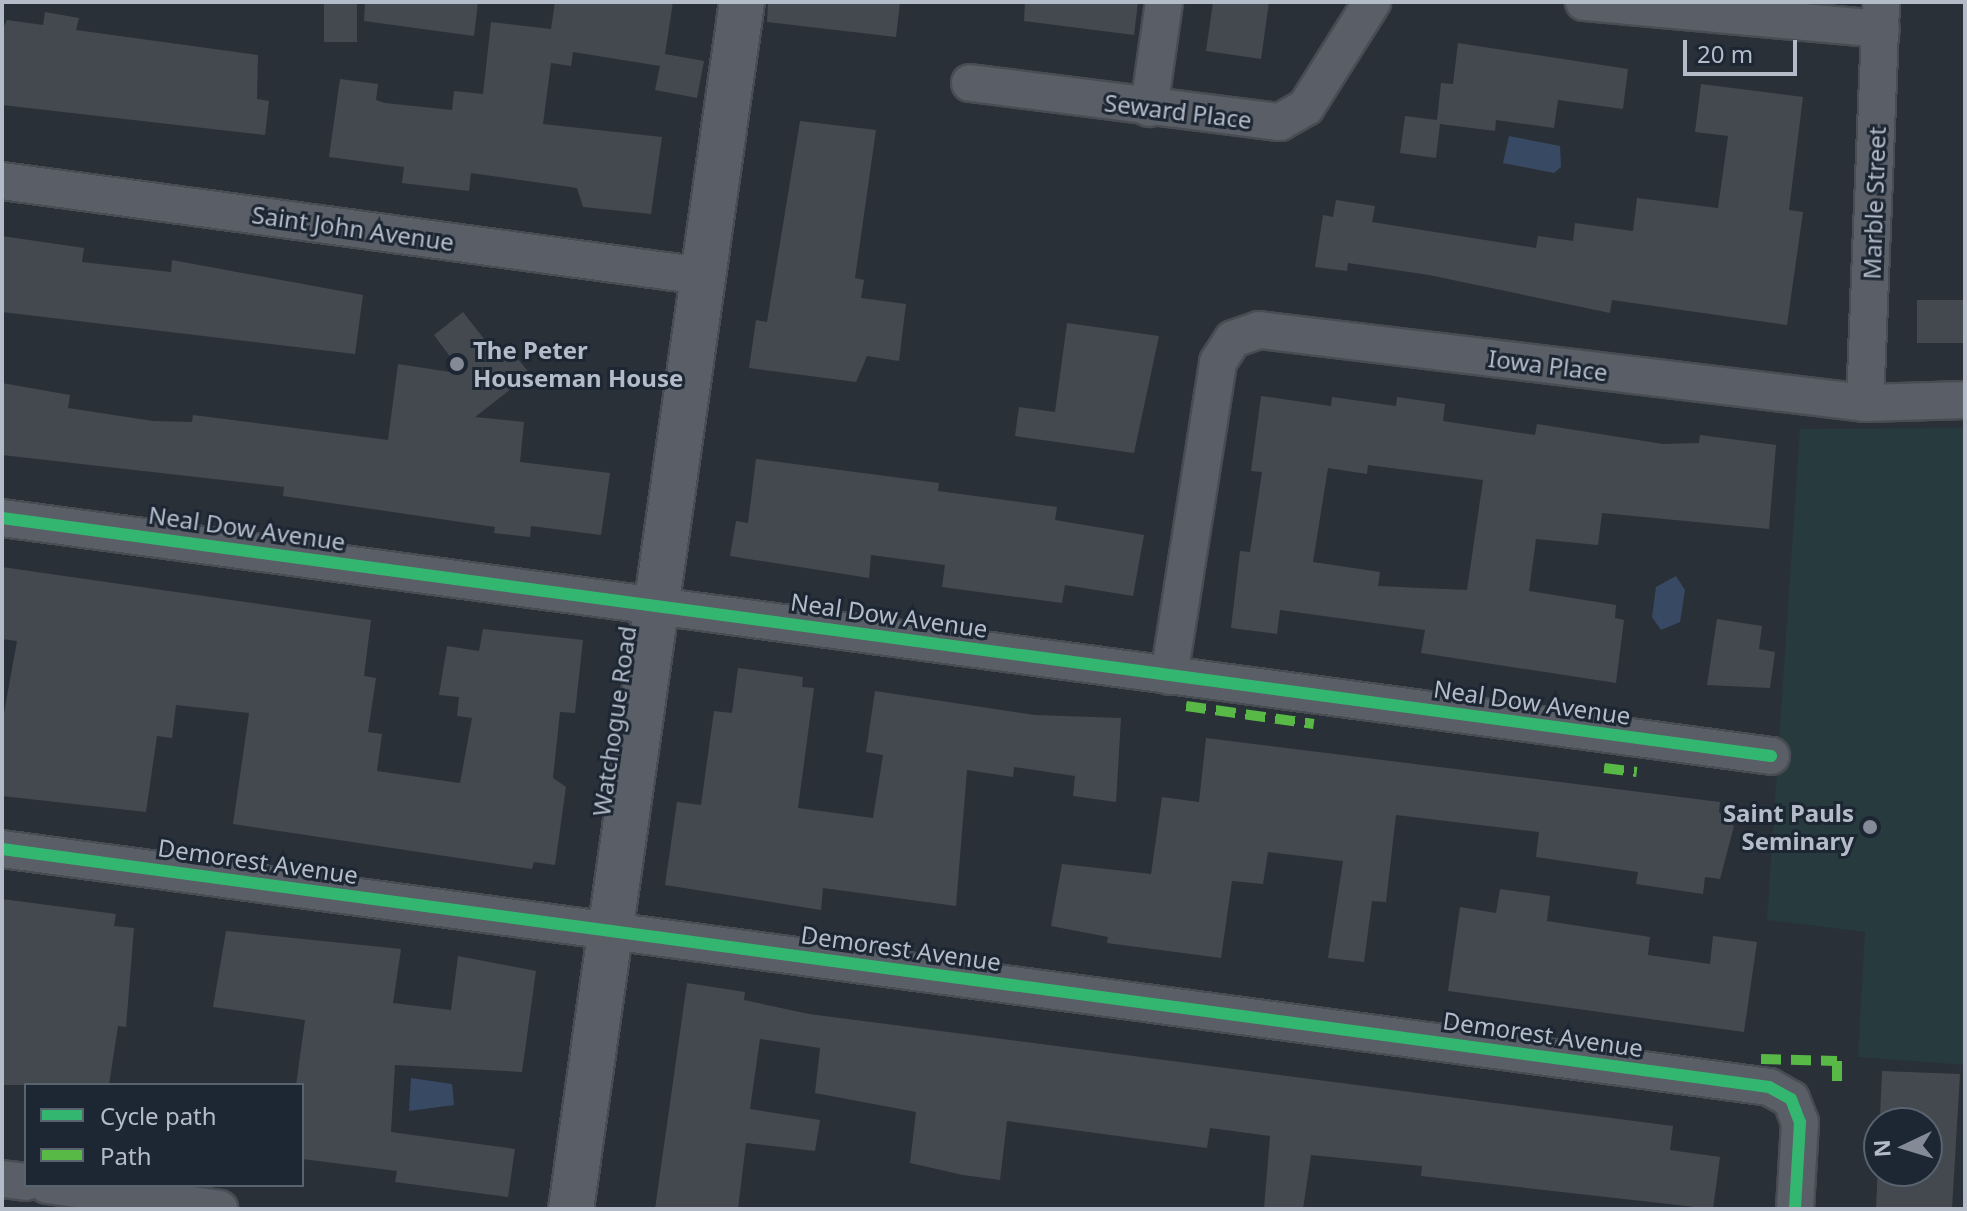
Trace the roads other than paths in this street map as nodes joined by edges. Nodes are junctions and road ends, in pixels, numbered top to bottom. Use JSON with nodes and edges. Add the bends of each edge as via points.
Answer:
{"nodes":[{"id":1,"x":742,"y":2,"type":"edge"},
{"id":2,"x":1164,"y":2,"type":"edge"},
{"id":3,"x":1372,"y":2,"type":"edge"},
{"id":4,"x":1584,"y":2,"type":"edge"},
{"id":5,"x":1881,"y":15,"type":"edge"},
{"id":6,"x":970,"y":83,"type":"dead end"},
{"id":7,"x":1149,"y":108,"type":"junction"},
{"id":8,"x":2,"y":181,"type":"edge"},
{"id":9,"x":703,"y":276,"type":"junction"},
{"id":10,"x":1965,"y":400,"type":"edge"},
{"id":11,"x":1865,"y":403,"type":"junction"},
{"id":12,"x":2,"y":518,"type":"edge"},
{"id":13,"x":652,"y":605,"type":"junction"},
{"id":14,"x":1169,"y":676,"type":"junction"},
{"id":15,"x":1771,"y":756,"type":"dead end"},
{"id":16,"x":2,"y":849,"type":"edge"},
{"id":17,"x":606,"y":930,"type":"junction"},
{"id":18,"x":2,"y":1179,"type":"edge"},
{"id":19,"x":24,"y":1182,"type":"edge"},
{"id":20,"x":57,"y":1187,"type":"edge"},
{"id":21,"x":138,"y":1203,"type":"edge"},
{"id":22,"x":219,"y":1209,"type":"edge"},
{"id":23,"x":571,"y":1209,"type":"edge"},
{"id":24,"x":1795,"y":1209,"type":"edge"}],
"edges":[{"from":1,"to":9,"type":"street","name":"Watchogue Road"},
{"from":2,"to":7,"type":"street"},
{"from":3,"to":7,"type":"street","name":"Seward Place","via":[[1296,117],[1238,121]]},
{"from":4,"to":5,"type":"street"},
{"from":5,"to":11,"type":"street","name":"Marble Street"},
{"from":6,"to":7,"type":"street","name":"Seward Place"},
{"from":8,"to":9,"type":"street","name":"Saint John Avenue"},
{"from":9,"to":13,"type":"street","name":"Watchogue Road"},
{"from":10,"to":11,"type":"street","name":"Iowa Place"},
{"from":11,"to":14,"type":"street","name":"Iowa Place","via":[[1259,330],[1233,339],[1218,362]]},
{"from":12,"to":13,"type":"street","name":"Neal Dow Avenue"},
{"from":13,"to":14,"type":"street","name":"Neal Dow Avenue"},
{"from":13,"to":17,"type":"street","name":"Watchogue Road"},
{"from":14,"to":15,"type":"street","name":"Neal Dow Avenue"},
{"from":16,"to":17,"type":"street","name":"Demorest Avenue"},
{"from":17,"to":23,"type":"street","name":"Watchogue Road"},
{"from":17,"to":24,"type":"street","name":"Demorest Avenue","via":[[1769,1087],[1791,1099],[1800,1122]]},
{"from":18,"to":19,"type":"street"},
{"from":20,"to":21,"type":"street"},
{"from":21,"to":22,"type":"street"}]}
